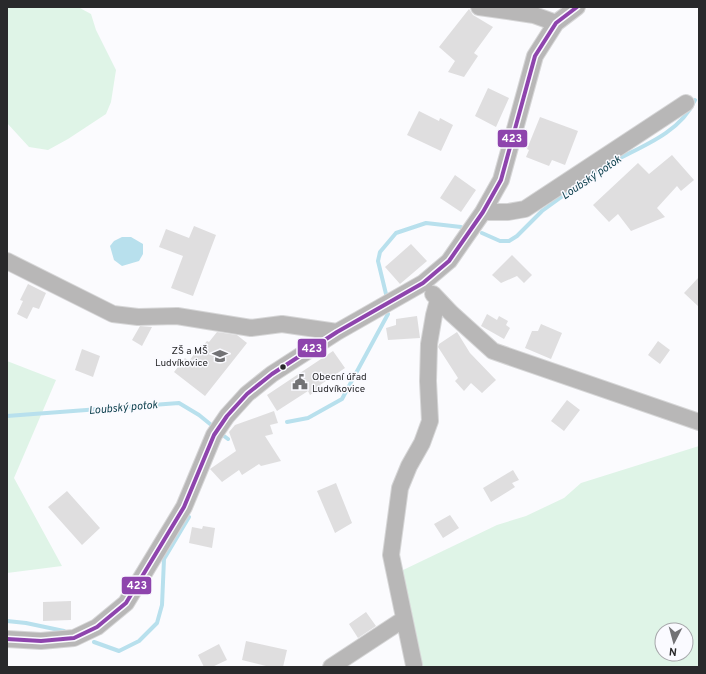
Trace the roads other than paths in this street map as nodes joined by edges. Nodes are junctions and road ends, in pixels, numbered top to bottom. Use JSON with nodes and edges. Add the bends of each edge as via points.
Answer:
{"nodes":[{"id":1,"x":479,"y":7,"type":"edge"},
{"id":2,"x":577,"y":7,"type":"edge"},
{"id":3,"x":556,"y":23,"type":"junction"},
{"id":4,"x":686,"y":103,"type":"dead end"},
{"id":5,"x":483,"y":212,"type":"junction"},
{"id":6,"x":7,"y":261,"type":"edge"},
{"id":7,"x":423,"y":283,"type":"junction"},
{"id":8,"x":438,"y":300,"type":"junction"},
{"id":9,"x":337,"y":332,"type":"junction"},
{"id":10,"x":699,"y":422,"type":"edge"},
{"id":11,"x":404,"y":619,"type":"junction"},
{"id":12,"x":7,"y":639,"type":"edge"},
{"id":13,"x":414,"y":665,"type":"dead end"},
{"id":14,"x":331,"y":667,"type":"edge"}],
"edges":[{"from":1,"to":3,"type":"street","via":[[534,15]]},
{"from":2,"to":3,"type":"street"},
{"from":3,"to":5,"type":"street","via":[[535,56],[501,180]]},
{"from":4,"to":5,"type":"street","via":[[525,209]]},
{"from":5,"to":7,"type":"street","via":[[449,260]]},
{"from":6,"to":9,"type":"street","via":[[113,314],[138,317],[177,316],[251,328],[282,324]]},
{"from":7,"to":8,"type":"street"},
{"from":7,"to":9,"type":"street"},
{"from":8,"to":10,"type":"street","via":[[493,351]]},
{"from":8,"to":11,"type":"street","via":[[429,344],[430,421],[400,488],[391,555]]},
{"from":9,"to":12,"type":"street","via":[[272,374],[247,394],[218,430],[184,507],[126,604],[97,627],[74,638],[41,641]]},
{"from":11,"to":13,"type":"street"},
{"from":11,"to":14,"type":"street"}]}
